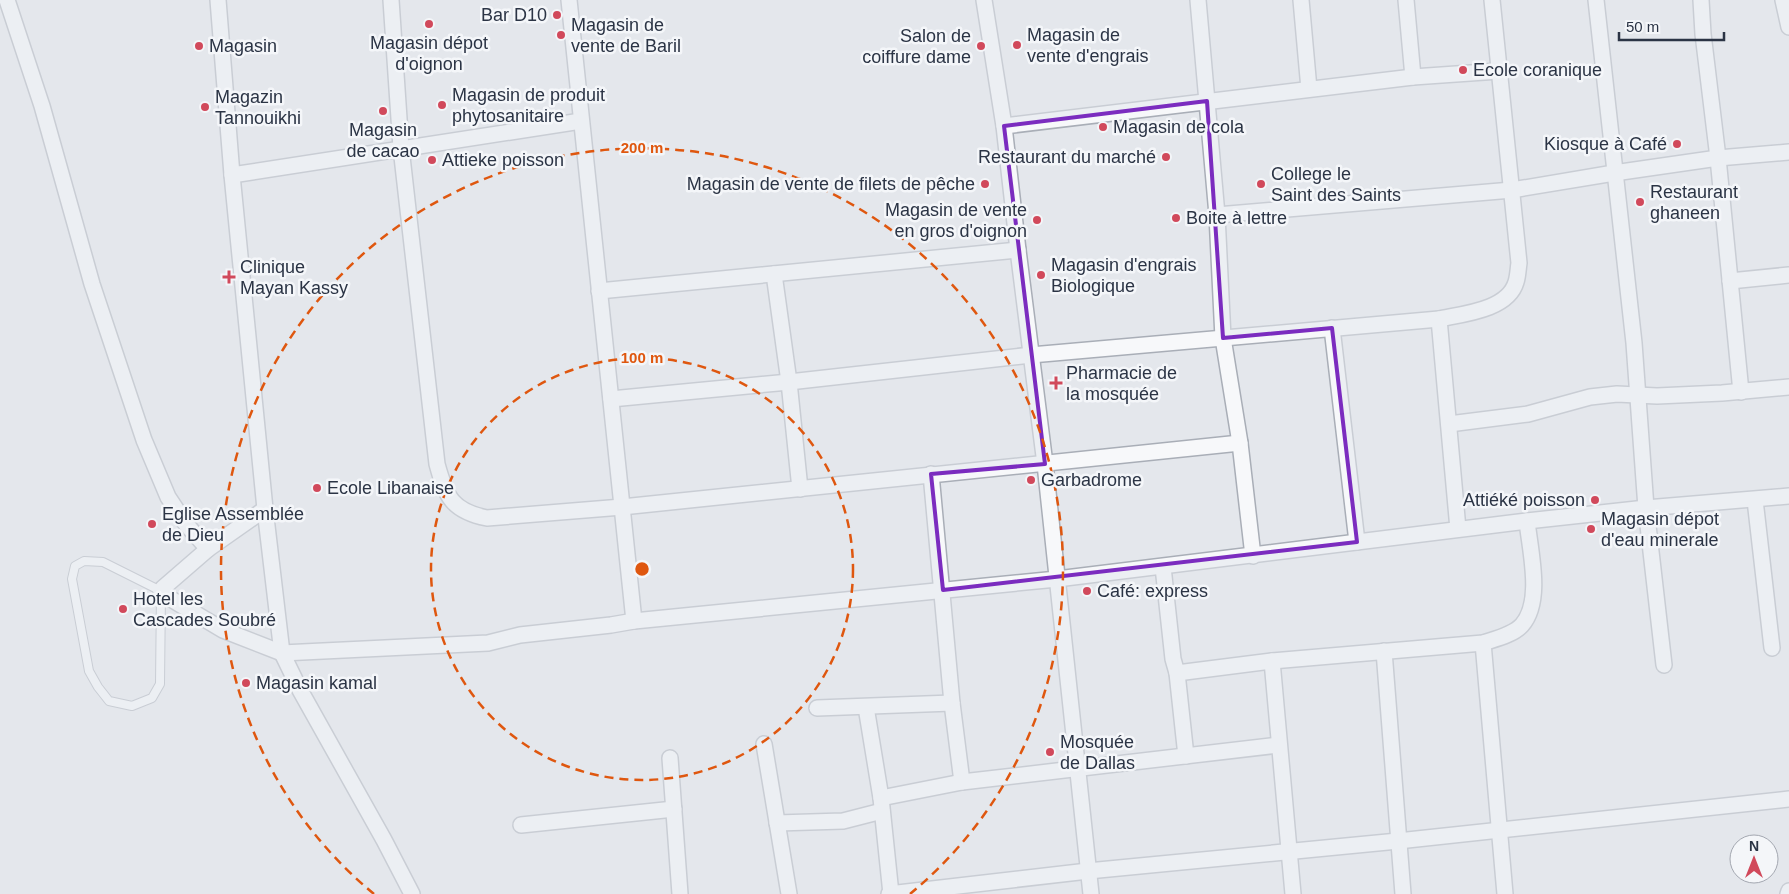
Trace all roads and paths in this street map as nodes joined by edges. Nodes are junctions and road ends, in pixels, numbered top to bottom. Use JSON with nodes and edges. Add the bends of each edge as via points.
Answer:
{"nodes":[{"id":1,"x":7,"y":0,"type":"edge"},
{"id":2,"x":218,"y":0,"type":"edge"},
{"id":3,"x":391,"y":0,"type":"edge"},
{"id":4,"x":568,"y":0,"type":"edge"},
{"id":5,"x":984,"y":0,"type":"edge"},
{"id":6,"x":1198,"y":0,"type":"edge"},
{"id":7,"x":1301,"y":0,"type":"edge"},
{"id":8,"x":1406,"y":0,"type":"edge"},
{"id":9,"x":1492,"y":0,"type":"edge"},
{"id":10,"x":1596,"y":0,"type":"edge"},
{"id":11,"x":1701,"y":0,"type":"edge"},
{"id":12,"x":1783,"y":0,"type":"edge"},
{"id":13,"x":1789,"y":27,"type":"edge"},
{"id":14,"x":1499,"y":71,"type":"junction"},
{"id":15,"x":1414,"y":77,"type":"junction"},
{"id":16,"x":1310,"y":89,"type":"junction"},
{"id":17,"x":1207,"y":101,"type":"junction"},
{"id":18,"x":581,"y":121,"type":"junction"},
{"id":19,"x":1004,"y":126,"type":"junction"},
{"id":20,"x":401,"y":148,"type":"junction"},
{"id":21,"x":1789,"y":152,"type":"edge"},
{"id":22,"x":1718,"y":158,"type":"junction"},
{"id":23,"x":1614,"y":173,"type":"junction"},
{"id":24,"x":232,"y":176,"type":"junction"},
{"id":25,"x":1512,"y":190,"type":"junction"},
{"id":26,"x":1217,"y":215,"type":"junction"},
{"id":27,"x":1018,"y":250,"type":"junction"},
{"id":28,"x":774,"y":274,"type":"junction"},
{"id":29,"x":1789,"y":276,"type":"edge"},
{"id":30,"x":1730,"y":281,"type":"junction"},
{"id":31,"x":599,"y":291,"type":"junction"},
{"id":32,"x":1439,"y":319,"type":"junction"},
{"id":33,"x":1332,"y":328,"type":"junction"},
{"id":34,"x":1223,"y":338,"type":"junction"},
{"id":35,"x":1031,"y":356,"type":"junction"},
{"id":36,"x":789,"y":382,"type":"junction"},
{"id":37,"x":1789,"y":387,"type":"edge"},
{"id":38,"x":1741,"y":392,"type":"junction"},
{"id":39,"x":1639,"y":395,"type":"junction"},
{"id":40,"x":610,"y":398,"type":"junction"},
{"id":41,"x":1449,"y":424,"type":"junction"},
{"id":42,"x":1240,"y":443,"type":"junction"},
{"id":43,"x":1045,"y":464,"type":"junction"},
{"id":44,"x":931,"y":474,"type":"junction"},
{"id":45,"x":800,"y":489,"type":"junction"},
{"id":46,"x":1789,"y":496,"type":"edge"},
{"id":47,"x":1755,"y":500,"type":"junction"},
{"id":48,"x":622,"y":507,"type":"junction"},
{"id":49,"x":1646,"y":508,"type":"junction"},
{"id":50,"x":265,"y":509,"type":"junction"},
{"id":51,"x":1527,"y":522,"type":"junction"},
{"id":52,"x":1458,"y":529,"type":"junction"},
{"id":53,"x":1357,"y":542,"type":"junction"},
{"id":54,"x":208,"y":549,"type":"junction"},
{"id":55,"x":1253,"y":556,"type":"junction"},
{"id":56,"x":1163,"y":567,"type":"junction"},
{"id":57,"x":1057,"y":580,"type":"junction"},
{"id":58,"x":943,"y":590,"type":"junction"},
{"id":59,"x":161,"y":591,"type":"junction"},
{"id":60,"x":634,"y":621,"type":"junction"},
{"id":61,"x":1483,"y":643,"type":"junction"},
{"id":62,"x":1772,"y":648,"type":"dead end"},
{"id":63,"x":1384,"y":651,"type":"junction"},
{"id":64,"x":282,"y":653,"type":"junction"},
{"id":65,"x":1272,"y":661,"type":"junction"},
{"id":66,"x":1664,"y":665,"type":"dead end"},
{"id":67,"x":1177,"y":673,"type":"junction"},
{"id":68,"x":952,"y":703,"type":"junction"},
{"id":69,"x":866,"y":707,"type":"junction"},
{"id":70,"x":817,"y":708,"type":"dead end"},
{"id":71,"x":764,"y":744,"type":"dead end"},
{"id":72,"x":1279,"y":745,"type":"junction"},
{"id":73,"x":1186,"y":756,"type":"junction"},
{"id":74,"x":670,"y":758,"type":"dead end"},
{"id":75,"x":1077,"y":768,"type":"junction"},
{"id":76,"x":962,"y":782,"type":"junction"},
{"id":77,"x":1789,"y":799,"type":"edge"},
{"id":78,"x":882,"y":804,"type":"junction"},
{"id":79,"x":674,"y":809,"type":"junction"},
{"id":80,"x":777,"y":823,"type":"junction"},
{"id":81,"x":521,"y":825,"type":"dead end"},
{"id":82,"x":1500,"y":830,"type":"junction"},
{"id":83,"x":1398,"y":841,"type":"junction"},
{"id":84,"x":1289,"y":851,"type":"junction"},
{"id":85,"x":1088,"y":871,"type":"junction"},
{"id":86,"x":412,"y":894,"type":"edge"},
{"id":87,"x":680,"y":894,"type":"edge"},
{"id":88,"x":790,"y":894,"type":"edge"},
{"id":89,"x":890,"y":894,"type":"edge"},
{"id":90,"x":1091,"y":894,"type":"edge"},
{"id":91,"x":1293,"y":894,"type":"edge"},
{"id":92,"x":1403,"y":894,"type":"edge"},
{"id":93,"x":1505,"y":894,"type":"edge"}],
"edges":[{"from":1,"to":54,"type":"street","via":[[42,106],[92,284],[144,440],[168,497]]},
{"from":2,"to":24,"type":"street"},
{"from":3,"to":20,"type":"street"},
{"from":4,"to":18,"type":"street"},
{"from":5,"to":19,"type":"street"},
{"from":6,"to":17,"type":"street"},
{"from":7,"to":16,"type":"street"},
{"from":8,"to":15,"type":"street"},
{"from":9,"to":14,"type":"street"},
{"from":10,"to":23,"type":"street"},
{"from":11,"to":22,"type":"street"},
{"from":12,"to":13,"type":"street"},
{"from":14,"to":15,"type":"street"},
{"from":14,"to":25,"type":"street"},
{"from":15,"to":16,"type":"street"},
{"from":16,"to":17,"type":"street"},
{"from":17,"to":19,"type":"street"},
{"from":17,"to":26,"type":"street"},
{"from":18,"to":20,"type":"street"},
{"from":18,"to":31,"type":"street"},
{"from":19,"to":27,"type":"street"},
{"from":20,"to":24,"type":"street"},
{"from":20,"to":48,"type":"street","via":[[437,464],[444,489],[456,505],[470,514],[487,518]]},
{"from":21,"to":22,"type":"street"},
{"from":22,"to":23,"type":"street"},
{"from":22,"to":30,"type":"street"},
{"from":23,"to":25,"type":"street"},
{"from":23,"to":39,"type":"street"},
{"from":24,"to":50,"type":"street"},
{"from":25,"to":26,"type":"street"},
{"from":25,"to":32,"type":"street","via":[[1519,263],[1516,283],[1507,298],[1486,308]]},
{"from":26,"to":34,"type":"street"},
{"from":27,"to":28,"type":"street"},
{"from":27,"to":35,"type":"street"},
{"from":28,"to":31,"type":"street"},
{"from":28,"to":36,"type":"street"},
{"from":29,"to":30,"type":"street"},
{"from":30,"to":38,"type":"street"},
{"from":31,"to":40,"type":"street"},
{"from":32,"to":33,"type":"street"},
{"from":32,"to":41,"type":"street"},
{"from":33,"to":34,"type":"street"},
{"from":33,"to":53,"type":"street"},
{"from":34,"to":35,"type":"street"},
{"from":34,"to":42,"type":"street"},
{"from":35,"to":36,"type":"street"},
{"from":35,"to":43,"type":"street"},
{"from":36,"to":40,"type":"street"},
{"from":36,"to":45,"type":"street"},
{"from":37,"to":38,"type":"street"},
{"from":38,"to":39,"type":"street"},
{"from":39,"to":41,"type":"street","via":[[1590,397],[1528,414]]},
{"from":39,"to":49,"type":"street"},
{"from":40,"to":48,"type":"street"},
{"from":41,"to":52,"type":"street"},
{"from":42,"to":43,"type":"street"},
{"from":42,"to":55,"type":"street"},
{"from":43,"to":44,"type":"street"},
{"from":43,"to":57,"type":"street"},
{"from":44,"to":45,"type":"street"},
{"from":44,"to":58,"type":"street"},
{"from":45,"to":48,"type":"street"},
{"from":46,"to":47,"type":"street"},
{"from":47,"to":49,"type":"street"},
{"from":47,"to":62,"type":"street"},
{"from":48,"to":60,"type":"street"},
{"from":49,"to":51,"type":"street"},
{"from":49,"to":66,"type":"street"},
{"from":50,"to":54,"type":"street"},
{"from":50,"to":64,"type":"street"},
{"from":51,"to":52,"type":"street"},
{"from":51,"to":61,"type":"street","via":[[1534,589],[1530,610],[1521,626]]},
{"from":52,"to":53,"type":"street"},
{"from":53,"to":55,"type":"street"},
{"from":54,"to":59,"type":"street"},
{"from":55,"to":56,"type":"street"},
{"from":56,"to":57,"type":"street"},
{"from":56,"to":67,"type":"street"},
{"from":57,"to":58,"type":"street"},
{"from":57,"to":75,"type":"street"},
{"from":58,"to":60,"type":"street"},
{"from":58,"to":68,"type":"street"},
{"from":59,"to":59,"type":"lane","via":[[103,562],[84,561],[75,566],[72,578],[89,671],[109,701],[132,706],[152,698],[160,684]]},
{"from":59,"to":64,"type":"street","via":[[223,630]]},
{"from":60,"to":64,"type":"street","via":[[520,635],[488,644]]},
{"from":61,"to":63,"type":"street"},
{"from":61,"to":82,"type":"street"},
{"from":63,"to":65,"type":"street"},
{"from":63,"to":83,"type":"street"},
{"from":64,"to":86,"type":"street"},
{"from":65,"to":67,"type":"street"},
{"from":65,"to":72,"type":"street"},
{"from":67,"to":73,"type":"street"},
{"from":68,"to":69,"type":"street"},
{"from":68,"to":76,"type":"street"},
{"from":69,"to":70,"type":"street"},
{"from":69,"to":78,"type":"street"},
{"from":71,"to":80,"type":"street"},
{"from":72,"to":73,"type":"street"},
{"from":72,"to":84,"type":"street"},
{"from":73,"to":75,"type":"street"},
{"from":74,"to":79,"type":"street"},
{"from":75,"to":76,"type":"street"},
{"from":75,"to":85,"type":"street"},
{"from":76,"to":78,"type":"street"},
{"from":77,"to":82,"type":"street"},
{"from":78,"to":80,"type":"street","via":[[843,821]]},
{"from":78,"to":89,"type":"street"},
{"from":79,"to":81,"type":"street"},
{"from":79,"to":87,"type":"street"},
{"from":80,"to":88,"type":"street"},
{"from":82,"to":83,"type":"street"},
{"from":82,"to":93,"type":"street"},
{"from":83,"to":84,"type":"street"},
{"from":83,"to":92,"type":"street"},
{"from":84,"to":85,"type":"street"},
{"from":84,"to":91,"type":"street"},
{"from":85,"to":89,"type":"street"},
{"from":85,"to":90,"type":"street"}]}
